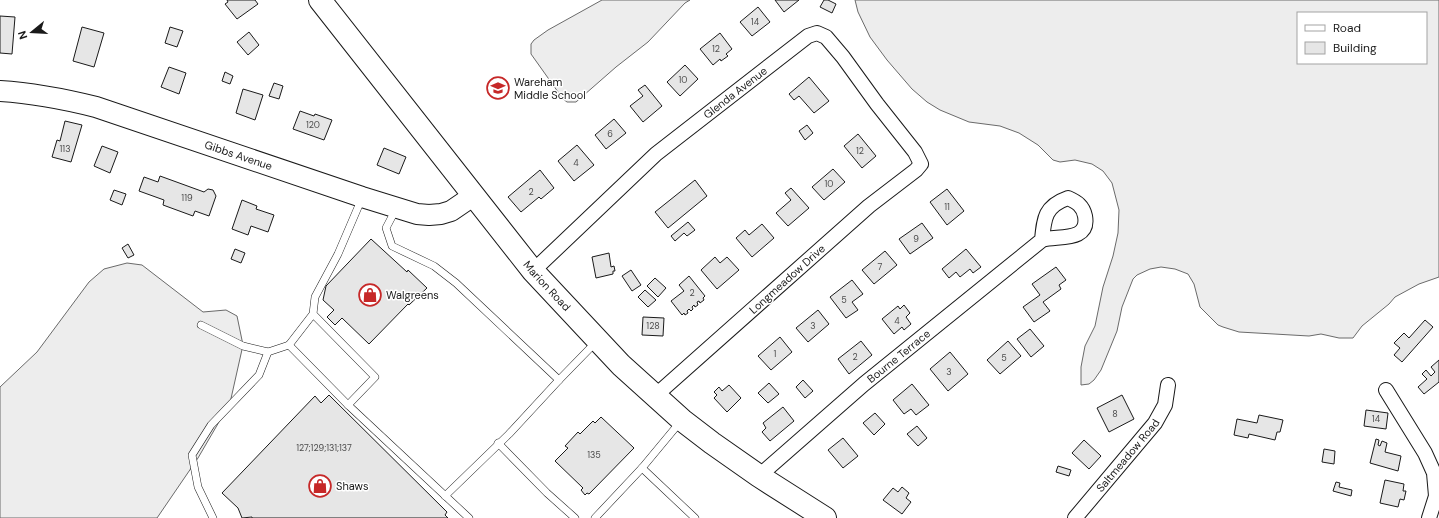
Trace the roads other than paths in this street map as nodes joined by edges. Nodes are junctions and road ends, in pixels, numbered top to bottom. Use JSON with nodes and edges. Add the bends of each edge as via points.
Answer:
{"nodes":[{"id":1,"x":320,"y":0,"type":"edge"},
{"id":2,"x":0,"y":90,"type":"edge"},
{"id":3,"x":920,"y":164,"type":"joint"},
{"id":4,"x":473,"y":196,"type":"junction"},
{"id":5,"x":362,"y":197,"type":"junction"},
{"id":6,"x":397,"y":208,"type":"junction"},
{"id":7,"x":1042,"y":240,"type":"dead end"},
{"id":8,"x":533,"y":271,"type":"junction"},
{"id":9,"x":313,"y":314,"type":"junction"},
{"id":10,"x":200,"y":325,"type":"dead end"},
{"id":11,"x":598,"y":341,"type":"junction"},
{"id":12,"x":289,"y":344,"type":"junction"},
{"id":13,"x":268,"y":352,"type":"junction"},
{"id":14,"x":559,"y":380,"type":"junction"},
{"id":15,"x":1168,"y":385,"type":"dead end"},
{"id":16,"x":1386,"y":390,"type":"dead end"},
{"id":17,"x":655,"y":396,"type":"junction"},
{"id":18,"x":348,"y":405,"type":"junction"},
{"id":19,"x":682,"y":420,"type":"junction"},
{"id":20,"x":498,"y":444,"type":"junction"},
{"id":21,"x":642,"y":468,"type":"junction"},
{"id":22,"x":759,"y":476,"type":"junction"},
{"id":23,"x":445,"y":496,"type":"junction"},
{"id":24,"x":213,"y":518,"type":"edge"},
{"id":25,"x":469,"y":518,"type":"edge"},
{"id":26,"x":575,"y":518,"type":"edge"},
{"id":27,"x":595,"y":518,"type":"edge"},
{"id":28,"x":695,"y":518,"type":"edge"},
{"id":29,"x":825,"y":518,"type":"edge"},
{"id":30,"x":1075,"y":518,"type":"edge"},
{"id":31,"x":1429,"y":518,"type":"edge"}],
"edges":[{"from":1,"to":4,"type":"main road","name":"Marion Road"},
{"from":2,"to":5,"type":"main road","name":"Gibbs Avenue","via":[[32,93],[96,107]]},
{"from":3,"to":8,"type":"street","name":"Glenda Avenue","via":[[915,152],[843,57],[826,37],[817,33],[812,34],[656,154]]},
{"from":3,"to":17,"type":"street","name":"Longmeadow Drive"},
{"from":4,"to":6,"type":"main road","name":"Gibbs Avenue","via":[[451,211],[441,214],[417,214]]},
{"from":4,"to":8,"type":"main road","name":"Marion Road"},
{"from":5,"to":6,"type":"main road","name":"Gibbs Avenue"},
{"from":5,"to":9,"type":"lane","via":[[338,254],[315,297]]},
{"from":6,"to":14,"type":"lane","via":[[386,228],[392,246],[434,266],[456,283]]},
{"from":7,"to":22,"type":"street","name":"Bourne Terrace","via":[[870,379]]},
{"from":8,"to":11,"type":"main road","name":"Marion Road"},
{"from":9,"to":12,"type":"lane"},
{"from":9,"to":18,"type":"lane","via":[[375,377]]},
{"from":10,"to":13,"type":"lane","via":[[243,346]]},
{"from":11,"to":14,"type":"lane"},
{"from":11,"to":17,"type":"main road","name":"Marion Road"},
{"from":12,"to":13,"type":"lane"},
{"from":12,"to":18,"type":"lane"},
{"from":13,"to":24,"type":"lane","via":[[259,375],[211,425],[192,455],[198,487]]},
{"from":14,"to":20,"type":"lane"},
{"from":15,"to":30,"type":"street","name":"Saltmeadow Road","via":[[1164,405],[1155,423]]},
{"from":16,"to":31,"type":"street","via":[[1426,452],[1434,473],[1436,496]]},
{"from":17,"to":19,"type":"main road","name":"Marion Road"},
{"from":18,"to":23,"type":"lane"},
{"from":19,"to":21,"type":"lane"},
{"from":19,"to":22,"type":"main road","name":"Marion Road"},
{"from":20,"to":23,"type":"lane"},
{"from":20,"to":26,"type":"lane"},
{"from":21,"to":27,"type":"lane"},
{"from":21,"to":28,"type":"lane"},
{"from":22,"to":29,"type":"main road","name":"Marion Road"},
{"from":23,"to":25,"type":"lane"}]}
